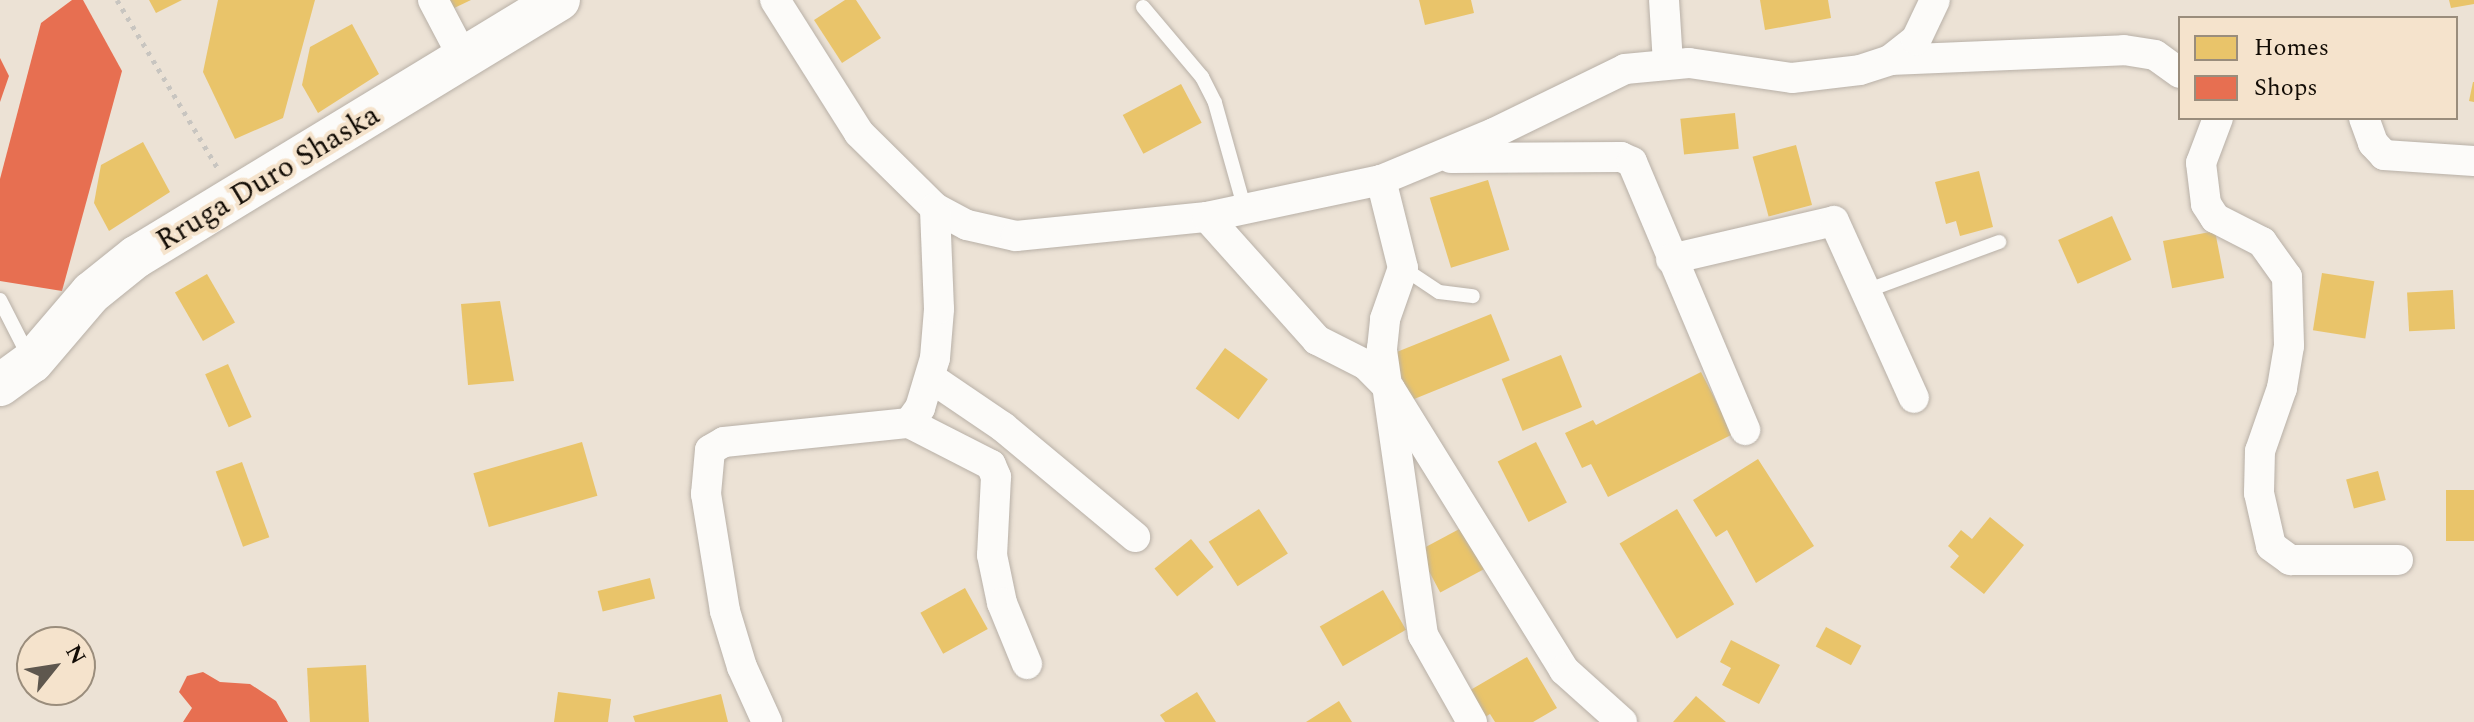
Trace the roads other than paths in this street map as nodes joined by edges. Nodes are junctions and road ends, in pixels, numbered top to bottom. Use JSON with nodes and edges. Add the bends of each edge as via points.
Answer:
{"nodes":[{"id":1,"x":433,"y":0,"type":"edge"},
{"id":2,"x":559,"y":0,"type":"edge"},
{"id":3,"x":775,"y":0,"type":"edge"},
{"id":4,"x":1664,"y":0,"type":"edge"},
{"id":5,"x":1935,"y":0,"type":"edge"},
{"id":6,"x":1143,"y":7,"type":"dead end"},
{"id":7,"x":464,"y":59,"type":"junction"},
{"id":8,"x":1890,"y":60,"type":"junction"},
{"id":9,"x":1668,"y":63,"type":"junction"},
{"id":10,"x":2178,"y":72,"type":"edge"},
{"id":11,"x":2217,"y":120,"type":"edge"},
{"id":12,"x":2365,"y":120,"type":"edge"},
{"id":13,"x":1437,"y":158,"type":"junction"},
{"id":14,"x":2474,"y":161,"type":"edge"},
{"id":15,"x":1381,"y":180,"type":"junction"},
{"id":16,"x":935,"y":208,"type":"junction"},
{"id":17,"x":1245,"y":210,"type":"junction"},
{"id":18,"x":1207,"y":217,"type":"junction"},
{"id":19,"x":1999,"y":242,"type":"dead end"},
{"id":20,"x":1671,"y":259,"type":"junction"},
{"id":21,"x":1403,"y":268,"type":"junction"},
{"id":22,"x":1866,"y":291,"type":"junction"},
{"id":23,"x":1473,"y":296,"type":"dead end"},
{"id":24,"x":0,"y":300,"type":"edge"},
{"id":25,"x":16,"y":374,"type":"edge"},
{"id":26,"x":931,"y":378,"type":"junction"},
{"id":27,"x":1390,"y":389,"type":"junction"},
{"id":28,"x":1914,"y":398,"type":"dead end"},
{"id":29,"x":909,"y":423,"type":"junction"},
{"id":30,"x":1745,"y":430,"type":"dead end"},
{"id":31,"x":1135,"y":537,"type":"dead end"},
{"id":32,"x":2398,"y":560,"type":"dead end"},
{"id":33,"x":1027,"y":664,"type":"dead end"},
{"id":34,"x":767,"y":722,"type":"edge"},
{"id":35,"x":1472,"y":722,"type":"edge"},
{"id":36,"x":1622,"y":722,"type":"edge"}],
"edges":[{"from":1,"to":7,"type":"street"},
{"from":2,"to":7,"type":"main road","name":"Rruga Duro Shaska"},
{"from":3,"to":16,"type":"street","via":[[859,133]]},
{"from":4,"to":9,"type":"street"},
{"from":5,"to":8,"type":"street","via":[[1916,40]]},
{"from":6,"to":17,"type":"lane","via":[[1202,77],[1215,103]]},
{"from":7,"to":25,"type":"main road","name":"Rruga Duro Shaska","via":[[136,257],[91,293]]},
{"from":8,"to":9,"type":"street","via":[[1824,77]]},
{"from":8,"to":10,"type":"street","via":[[2124,50],[2155,55]]},
{"from":9,"to":13,"type":"street","via":[[1596,80]]},
{"from":11,"to":32,"type":"street","via":[[2201,163],[2206,204],[2215,218],[2262,242],[2287,277],[2289,346],[2282,388],[2260,451],[2259,493],[2271,546],[2290,560]]},
{"from":12,"to":14,"type":"street","via":[[2384,155]]},
{"from":13,"to":15,"type":"street"},
{"from":13,"to":20,"type":"street","via":[[1621,157],[1637,172]]},
{"from":15,"to":17,"type":"street"},
{"from":15,"to":21,"type":"street"},
{"from":16,"to":18,"type":"street","via":[[967,225],[1016,236]]},
{"from":16,"to":26,"type":"street","via":[[939,309]]},
{"from":17,"to":18,"type":"street"},
{"from":18,"to":27,"type":"street","via":[[1317,340],[1366,365]]},
{"from":19,"to":22,"type":"lane"},
{"from":20,"to":22,"type":"street","via":[[1834,221]]},
{"from":20,"to":30,"type":"street"},
{"from":21,"to":23,"type":"lane","via":[[1439,292]]},
{"from":21,"to":27,"type":"street","via":[[1383,334]]},
{"from":22,"to":28,"type":"street"},
{"from":24,"to":25,"type":"lane"},
{"from":26,"to":29,"type":"street"},
{"from":26,"to":31,"type":"street","via":[[1003,427]]},
{"from":27,"to":35,"type":"street","via":[[1423,635]]},
{"from":27,"to":36,"type":"street","via":[[1564,670]]},
{"from":29,"to":33,"type":"street","via":[[991,465],[996,477],[992,555],[1002,603]]},
{"from":29,"to":34,"type":"street","via":[[724,442],[710,450],[706,494],[725,611]]}]}
